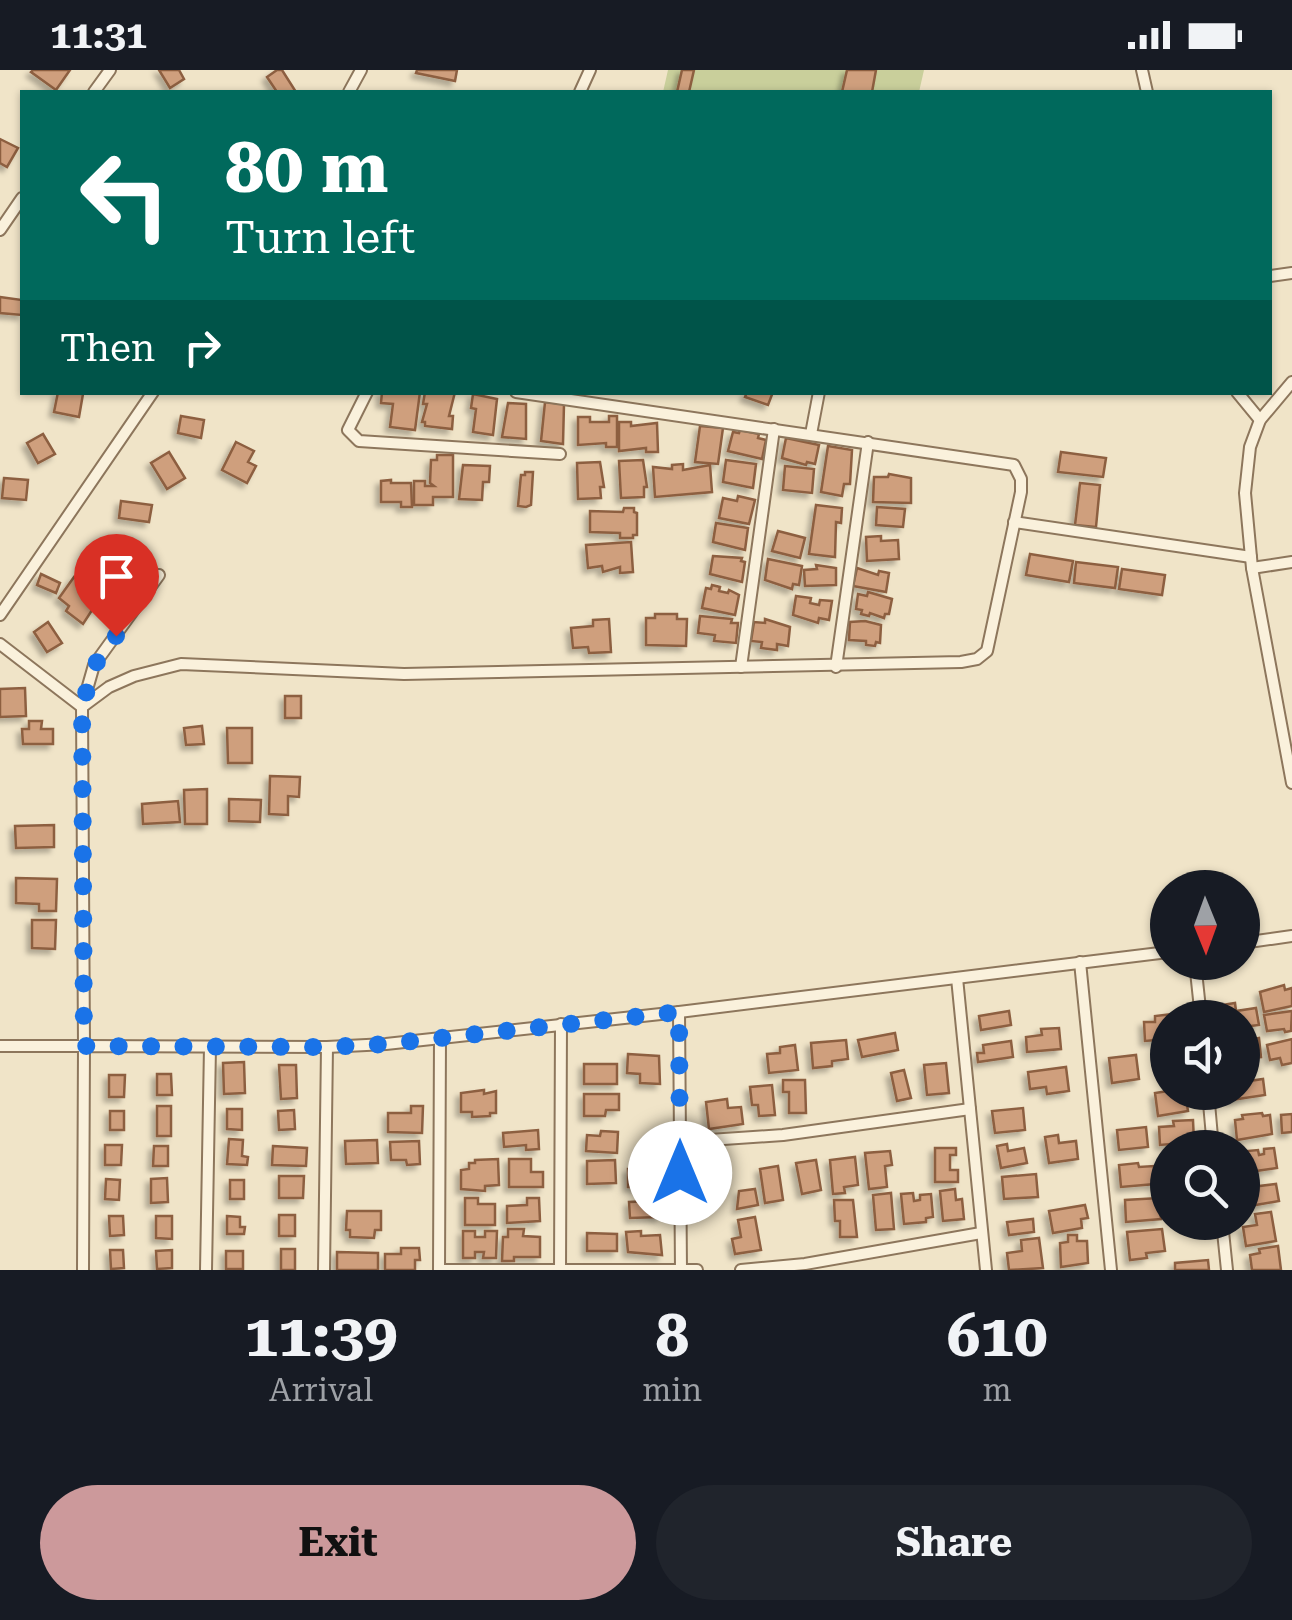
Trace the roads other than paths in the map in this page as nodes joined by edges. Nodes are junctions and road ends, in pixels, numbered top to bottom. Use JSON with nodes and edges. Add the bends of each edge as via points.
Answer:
{"nodes":[{"id":1,"x":20,"y":201,"type":"edge"},
{"id":2,"x":0,"y":230,"type":"edge"},
{"id":3,"x":1292,"y":382,"type":"edge"},
{"id":4,"x":151,"y":395,"type":"edge"},
{"id":5,"x":365,"y":395,"type":"edge"},
{"id":6,"x":537,"y":395,"type":"edge"},
{"id":7,"x":818,"y":395,"type":"edge"},
{"id":8,"x":1239,"y":395,"type":"edge"},
{"id":9,"x":1260,"y":420,"type":"junction"},
{"id":10,"x":774,"y":429,"type":"junction"},
{"id":11,"x":811,"y":434,"type":"junction"},
{"id":12,"x":868,"y":442,"type":"junction"},
{"id":13,"x":560,"y":454,"type":"dead end"},
{"id":14,"x":1014,"y":522,"type":"junction"},
{"id":15,"x":1292,"y":562,"type":"edge"},
{"id":16,"x":1252,"y":563,"type":"junction"},
{"id":17,"x":160,"y":576,"type":"dead end"},
{"id":18,"x":0,"y":615,"type":"edge"},
{"id":19,"x":0,"y":644,"type":"edge"},
{"id":20,"x":741,"y":666,"type":"junction"},
{"id":21,"x":836,"y":667,"type":"junction"},
{"id":22,"x":82,"y":707,"type":"junction"},
{"id":23,"x":1292,"y":784,"type":"edge"},
{"id":24,"x":1292,"y":936,"type":"edge"},
{"id":25,"x":1260,"y":940,"type":"edge"},
{"id":26,"x":1150,"y":954,"type":"edge"},
{"id":27,"x":1080,"y":962,"type":"junction"},
{"id":28,"x":957,"y":978,"type":"junction"},
{"id":29,"x":679,"y":1012,"type":"junction"},
{"id":30,"x":561,"y":1024,"type":"junction"},
{"id":31,"x":440,"y":1038,"type":"junction"},
{"id":32,"x":0,"y":1046,"type":"edge"},
{"id":33,"x":84,"y":1046,"type":"junction"},
{"id":34,"x":210,"y":1047,"type":"junction"},
{"id":35,"x":327,"y":1047,"type":"junction"},
{"id":36,"x":970,"y":1108,"type":"junction"},
{"id":37,"x":680,"y":1142,"type":"junction"},
{"id":38,"x":981,"y":1233,"type":"junction"},
{"id":39,"x":1224,"y":1240,"type":"edge"},
{"id":40,"x":560,"y":1269,"type":"edge"},
{"id":41,"x":681,"y":1269,"type":"edge"},
{"id":42,"x":83,"y":1270,"type":"edge"},
{"id":43,"x":206,"y":1270,"type":"edge"},
{"id":44,"x":324,"y":1270,"type":"edge"},
{"id":45,"x":438,"y":1270,"type":"edge"},
{"id":46,"x":697,"y":1270,"type":"edge"},
{"id":47,"x":741,"y":1270,"type":"edge"},
{"id":48,"x":986,"y":1270,"type":"edge"},
{"id":49,"x":1111,"y":1270,"type":"edge"},
{"id":50,"x":1227,"y":1270,"type":"edge"}],
"edges":[{"from":1,"to":2,"type":"street"},
{"from":3,"to":9,"type":"street"},
{"from":4,"to":18,"type":"street"},
{"from":5,"to":13,"type":"street","via":[[348,430],[359,441]]},
{"from":6,"to":10,"type":"street"},
{"from":7,"to":11,"type":"street"},
{"from":8,"to":9,"type":"street"},
{"from":9,"to":16,"type":"street","via":[[1246,469]]},
{"from":10,"to":11,"type":"street"},
{"from":10,"to":20,"type":"street"},
{"from":11,"to":12,"type":"street"},
{"from":12,"to":14,"type":"street","via":[[1014,465],[1021,479]]},
{"from":12,"to":21,"type":"street"},
{"from":14,"to":16,"type":"street"},
{"from":14,"to":21,"type":"street","via":[[982,656]]},
{"from":15,"to":16,"type":"street"},
{"from":16,"to":23,"type":"street"},
{"from":17,"to":22,"type":"street","via":[[94,666]]},
{"from":19,"to":22,"type":"street"},
{"from":20,"to":21,"type":"street"},
{"from":20,"to":22,"type":"street","via":[[390,674],[181,664],[134,676]]},
{"from":22,"to":33,"type":"street"},
{"from":24,"to":25,"type":"street"},
{"from":26,"to":27,"type":"street"},
{"from":27,"to":28,"type":"street"},
{"from":27,"to":49,"type":"street"},
{"from":28,"to":29,"type":"street"},
{"from":28,"to":36,"type":"street"},
{"from":29,"to":30,"type":"street"},
{"from":29,"to":37,"type":"street"},
{"from":30,"to":31,"type":"street"},
{"from":30,"to":40,"type":"street"},
{"from":31,"to":35,"type":"street"},
{"from":31,"to":45,"type":"street"},
{"from":32,"to":33,"type":"street"},
{"from":33,"to":34,"type":"street"},
{"from":33,"to":42,"type":"street"},
{"from":34,"to":35,"type":"street"},
{"from":34,"to":43,"type":"street"},
{"from":35,"to":44,"type":"street"},
{"from":36,"to":37,"type":"street","via":[[782,1136]]},
{"from":36,"to":38,"type":"street"},
{"from":37,"to":41,"type":"street"},
{"from":38,"to":47,"type":"street"},
{"from":38,"to":48,"type":"street"},
{"from":39,"to":50,"type":"street"},
{"from":40,"to":41,"type":"street"},
{"from":40,"to":45,"type":"street"},
{"from":41,"to":46,"type":"street"}]}
